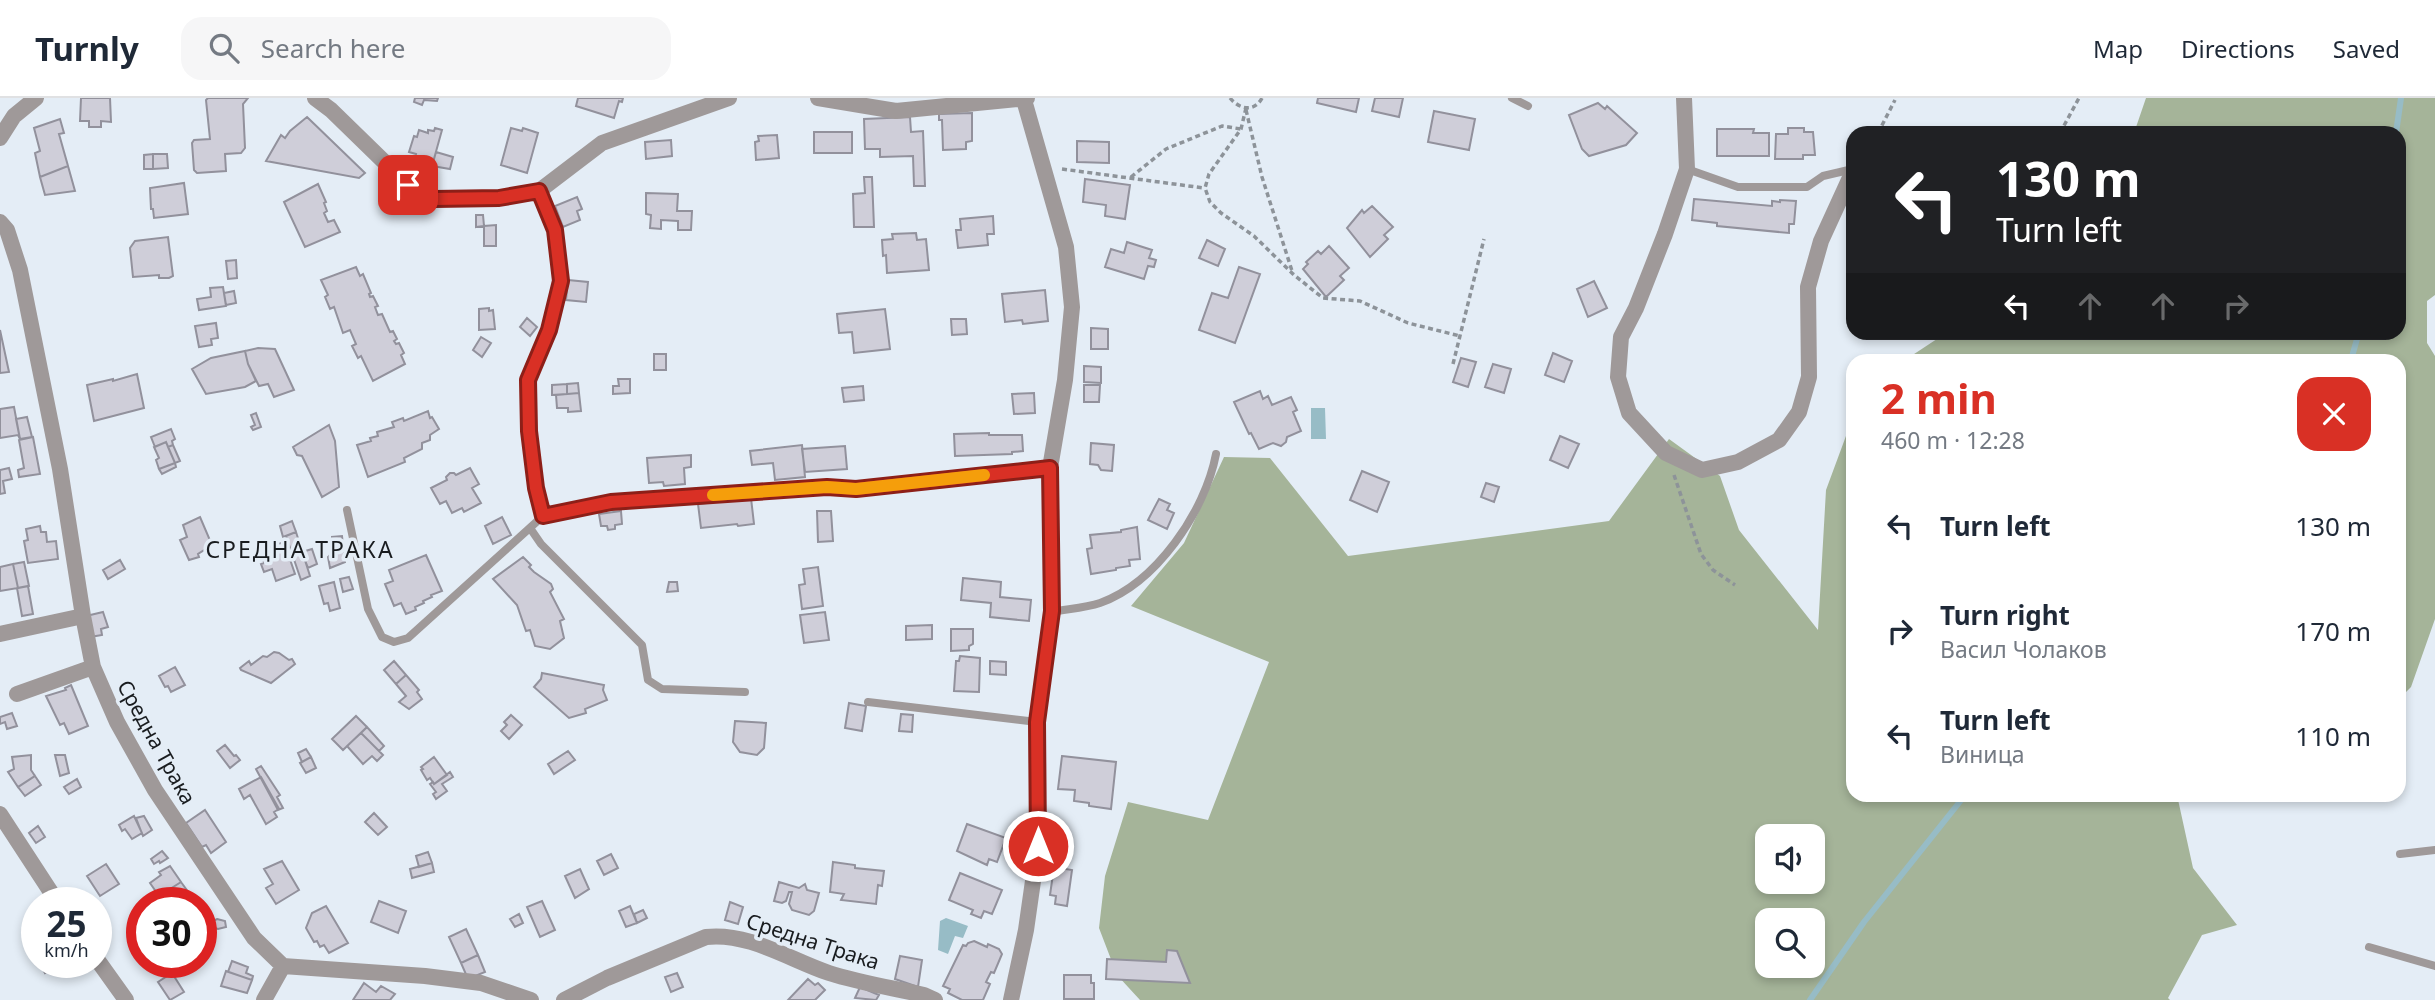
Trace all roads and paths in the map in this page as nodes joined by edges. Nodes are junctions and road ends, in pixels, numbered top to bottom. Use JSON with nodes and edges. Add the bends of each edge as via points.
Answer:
{"nodes":[{"id":1,"x":36,"y":98,"type":"edge"},
{"id":2,"x":316,"y":98,"type":"edge"},
{"id":3,"x":729,"y":98,"type":"edge"},
{"id":4,"x":818,"y":98,"type":"edge"},
{"id":5,"x":1230,"y":98,"type":"edge"},
{"id":6,"x":1262,"y":98,"type":"edge"},
{"id":7,"x":1512,"y":98,"type":"edge"},
{"id":8,"x":1684,"y":98,"type":"edge"},
{"id":9,"x":2079,"y":98,"type":"edge"},
{"id":10,"x":1025,"y":99,"type":"edge"},
{"id":11,"x":1895,"y":100,"type":"dead end"},
{"id":12,"x":1528,"y":106,"type":"dead end"},
{"id":13,"x":1246,"y":108,"type":"junction"},
{"id":14,"x":1882,"y":126,"type":"edge"},
{"id":15,"x":2064,"y":126,"type":"edge"},
{"id":16,"x":1241,"y":129,"type":"junction"},
{"id":17,"x":0,"y":138,"type":"edge"},
{"id":18,"x":1043,"y":166,"type":"junction"},
{"id":19,"x":1687,"y":169,"type":"junction"},
{"id":20,"x":1846,"y":171,"type":"edge"},
{"id":21,"x":1131,"y":178,"type":"junction"},
{"id":22,"x":1846,"y":186,"type":"edge"},
{"id":23,"x":1205,"y":188,"type":"junction"},
{"id":24,"x":539,"y":191,"type":"junction"},
{"id":25,"x":0,"y":222,"type":"edge"},
{"id":26,"x":1484,"y":239,"type":"dead end"},
{"id":27,"x":1294,"y":275,"type":"junction"},
{"id":28,"x":1460,"y":336,"type":"junction"},
{"id":29,"x":1453,"y":364,"type":"dead end"},
{"id":30,"x":1666,"y":453,"type":"junction"},
{"id":31,"x":1216,"y":454,"type":"dead end"},
{"id":32,"x":1050,"y":468,"type":"junction"},
{"id":33,"x":347,"y":510,"type":"dead end"},
{"id":34,"x":543,"y":516,"type":"junction"},
{"id":35,"x":530,"y":528,"type":"junction"},
{"id":36,"x":1735,"y":585,"type":"dead end"},
{"id":37,"x":1052,"y":611,"type":"junction"},
{"id":38,"x":83,"y":616,"type":"junction"},
{"id":39,"x":0,"y":634,"type":"edge"},
{"id":40,"x":93,"y":667,"type":"junction"},
{"id":41,"x":745,"y":692,"type":"dead end"},
{"id":42,"x":17,"y":694,"type":"dead end"},
{"id":43,"x":867,"y":702,"type":"dead end"},
{"id":44,"x":1037,"y":722,"type":"junction"},
{"id":45,"x":0,"y":814,"type":"edge"},
{"id":46,"x":2435,"y":850,"type":"edge"},
{"id":47,"x":2400,"y":854,"type":"dead end"},
{"id":48,"x":48,"y":887,"type":"edge"},
{"id":49,"x":2369,"y":947,"type":"dead end"},
{"id":50,"x":283,"y":966,"type":"junction"},
{"id":51,"x":2435,"y":966,"type":"edge"},
{"id":52,"x":110,"y":978,"type":"edge"},
{"id":53,"x":126,"y":1000,"type":"edge"},
{"id":54,"x":264,"y":1000,"type":"edge"},
{"id":55,"x":531,"y":1000,"type":"edge"},
{"id":56,"x":564,"y":1000,"type":"edge"},
{"id":57,"x":935,"y":1000,"type":"edge"},
{"id":58,"x":1011,"y":1000,"type":"edge"}],
"edges":[{"from":1,"to":17,"type":"street","via":[[14,117]]},
{"from":2,"to":24,"type":"street","via":[[408,185],[434,199],[499,198]]},
{"from":3,"to":24,"type":"street","via":[[602,143]]},
{"from":4,"to":10,"type":"street","via":[[897,110]]},
{"from":5,"to":13,"type":"path"},
{"from":6,"to":13,"type":"path","via":[[1253,108]]},
{"from":7,"to":12,"type":"lane"},
{"from":8,"to":19,"type":"street"},
{"from":9,"to":15,"type":"path"},
{"from":10,"to":18,"type":"street"},
{"from":11,"to":14,"type":"path"},
{"from":13,"to":16,"type":"path"},
{"from":13,"to":27,"type":"path","via":[[1262,177]]},
{"from":16,"to":21,"type":"path","via":[[1222,126],[1166,149]]},
{"from":16,"to":23,"type":"path","via":[[1209,174]]},
{"from":18,"to":21,"type":"path"},
{"from":18,"to":32,"type":"street","via":[[1066,247],[1072,307]]},
{"from":19,"to":20,"type":"lane","via":[[1738,187],[1807,187],[1823,176]]},
{"from":19,"to":30,"type":"street","via":[[1621,337],[1619,363],[1618,377],[1629,413]]},
{"from":21,"to":23,"type":"path"},
{"from":22,"to":30,"type":"street","via":[[1821,241],[1808,287],[1809,377],[1799,412],[1779,440],[1738,462],[1702,470]]},
{"from":23,"to":27,"type":"path","via":[[1210,202]]},
{"from":24,"to":34,"type":"street","via":[[555,230],[561,281],[549,330],[528,380],[529,431]]},
{"from":25,"to":38,"type":"street","name":"Средна Трака","via":[[20,270],[60,469]]},
{"from":26,"to":28,"type":"path"},
{"from":27,"to":28,"type":"path","via":[[1323,298],[1360,301],[1408,323]]},
{"from":28,"to":29,"type":"path"},
{"from":30,"to":36,"type":"path","via":[[1702,554],[1713,570]]},
{"from":31,"to":37,"type":"lane","via":[[1193,513],[1138,583],[1098,604]]},
{"from":32,"to":34,"type":"street","via":[[856,489],[827,487],[611,502]]},
{"from":32,"to":37,"type":"street"},
{"from":33,"to":35,"type":"lane","via":[[368,609],[382,637],[394,642],[408,638]]},
{"from":34,"to":35,"type":"lane"},
{"from":35,"to":41,"type":"lane","via":[[642,645],[648,680],[662,690]]},
{"from":37,"to":44,"type":"street"},
{"from":38,"to":39,"type":"street"},
{"from":38,"to":40,"type":"street","name":"Средна Трака"},
{"from":40,"to":42,"type":"street"},
{"from":40,"to":50,"type":"street","name":"Средна Трака","via":[[155,790],[254,938]]},
{"from":43,"to":44,"type":"lane"},
{"from":44,"to":58,"type":"street","via":[[1038,846]]},
{"from":45,"to":48,"type":"street"},
{"from":46,"to":47,"type":"lane"},
{"from":49,"to":51,"type":"lane"},
{"from":50,"to":54,"type":"street"},
{"from":50,"to":55,"type":"street","via":[[481,983]]},
{"from":52,"to":53,"type":"street"},
{"from":56,"to":57,"type":"street","name":"Средна Трака","via":[[706,937],[722,935],[831,974]]}]}
